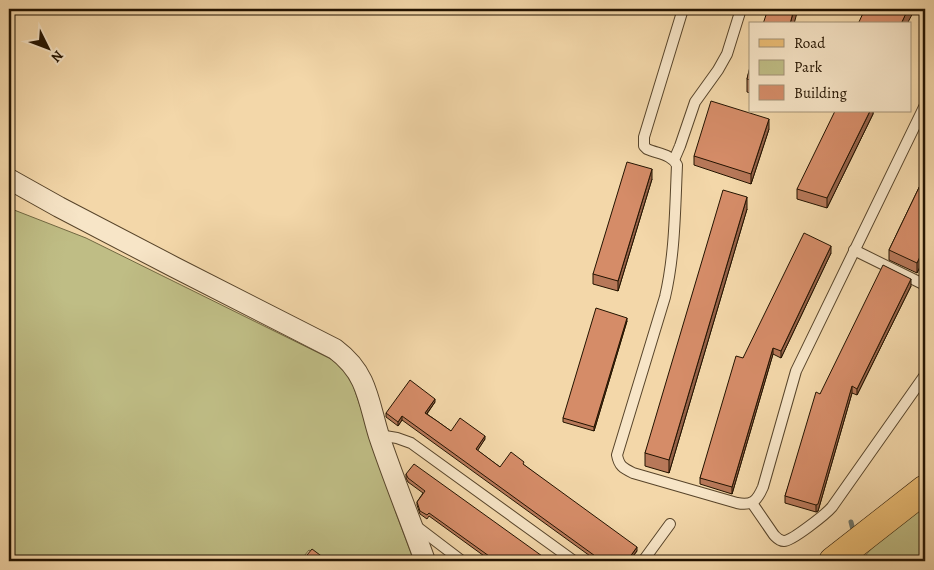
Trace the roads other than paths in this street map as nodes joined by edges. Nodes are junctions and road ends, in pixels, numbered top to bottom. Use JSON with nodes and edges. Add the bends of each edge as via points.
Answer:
{"nodes":[{"id":1,"x":683,"y":9,"type":"edge"},
{"id":2,"x":741,"y":9,"type":"edge"},
{"id":3,"x":925,"y":104,"type":"edge"},
{"id":4,"x":674,"y":160,"type":"junction"},
{"id":5,"x":9,"y":178,"type":"edge"},
{"id":6,"x":854,"y":250,"type":"junction"},
{"id":7,"x":925,"y":285,"type":"edge"},
{"id":8,"x":925,"y":375,"type":"edge"},
{"id":9,"x":379,"y":435,"type":"junction"},
{"id":10,"x":925,"y":488,"type":"edge"},
{"id":11,"x":752,"y":503,"type":"junction"},
{"id":12,"x":411,"y":523,"type":"junction"},
{"id":13,"x":670,"y":524,"type":"dead end"},
{"id":14,"x":425,"y":561,"type":"edge"},
{"id":15,"x":462,"y":561,"type":"edge"},
{"id":16,"x":574,"y":561,"type":"edge"},
{"id":17,"x":643,"y":561,"type":"edge"},
{"id":18,"x":833,"y":561,"type":"edge"}],
"edges":[{"from":1,"to":4,"type":"lane","via":[[644,142],[647,149]]},
{"from":2,"to":4,"type":"lane","via":[[726,54],[695,102]]},
{"from":3,"to":6,"type":"lane"},
{"from":4,"to":11,"type":"lane","via":[[677,165],[674,240],[669,283],[617,455],[618,462],[640,476],[737,503]]},
{"from":5,"to":9,"type":"street","via":[[174,268],[336,349],[353,365],[362,380]]},
{"from":6,"to":7,"type":"lane"},
{"from":6,"to":11,"type":"lane","via":[[796,371],[763,487]]},
{"from":8,"to":11,"type":"lane","via":[[823,516],[782,541],[774,535]]},
{"from":9,"to":12,"type":"street"},
{"from":9,"to":16,"type":"lane","via":[[411,443]]},
{"from":10,"to":18,"type":"main road"},
{"from":12,"to":14,"type":"street"},
{"from":12,"to":15,"type":"lane"},
{"from":13,"to":17,"type":"lane"}]}
